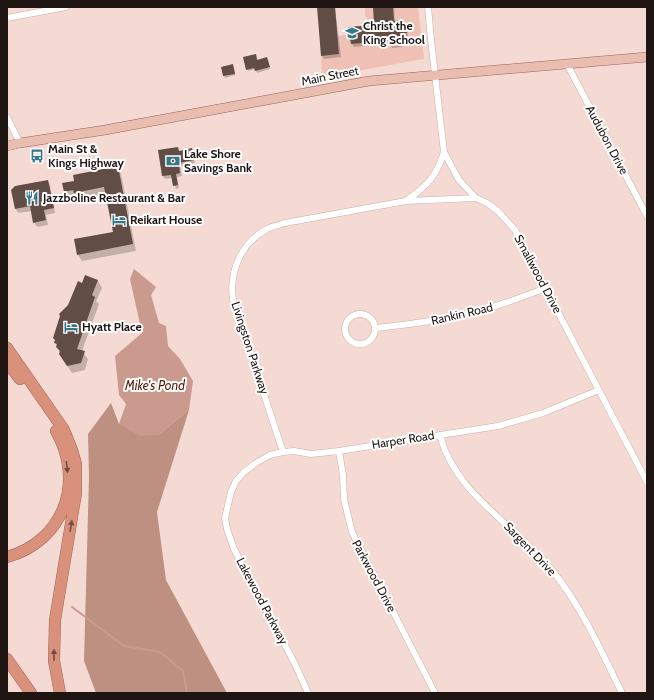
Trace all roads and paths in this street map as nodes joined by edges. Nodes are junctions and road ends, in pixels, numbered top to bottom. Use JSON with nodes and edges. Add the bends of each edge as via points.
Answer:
{"nodes":[{"id":1,"x":66,"y":7,"type":"edge"},
{"id":2,"x":428,"y":7,"type":"edge"},
{"id":3,"x":7,"y":18,"type":"edge"},
{"id":4,"x":647,"y":57,"type":"edge"},
{"id":5,"x":567,"y":64,"type":"junction"},
{"id":6,"x":435,"y":75,"type":"junction"},
{"id":7,"x":7,"y":117,"type":"edge"},
{"id":8,"x":20,"y":143,"type":"junction"},
{"id":9,"x":7,"y":144,"type":"edge"},
{"id":10,"x":444,"y":152,"type":"junction"},
{"id":11,"x":476,"y":198,"type":"junction"},
{"id":12,"x":406,"y":201,"type":"junction"},
{"id":13,"x":647,"y":216,"type":"edge"},
{"id":14,"x":546,"y":288,"type":"junction"},
{"id":15,"x":376,"y":328,"type":"junction"},
{"id":16,"x":7,"y":349,"type":"edge"},
{"id":17,"x":11,"y":361,"type":"edge"},
{"id":18,"x":600,"y":390,"type":"junction"},
{"id":19,"x":440,"y":435,"type":"junction"},
{"id":20,"x":338,"y":450,"type":"junction"},
{"id":21,"x":283,"y":452,"type":"junction"},
{"id":22,"x":647,"y":482,"type":"edge"},
{"id":23,"x":227,"y":506,"type":"joint"},
{"id":24,"x":7,"y":557,"type":"edge"},
{"id":25,"x":7,"y":659,"type":"edge"},
{"id":26,"x":31,"y":693,"type":"edge"},
{"id":27,"x":60,"y":693,"type":"edge"},
{"id":28,"x":308,"y":693,"type":"edge"},
{"id":29,"x":435,"y":693,"type":"edge"},
{"id":30,"x":622,"y":693,"type":"edge"}],
"edges":[{"from":1,"to":3,"type":"street"},
{"from":2,"to":6,"type":"street","name":"Smallwood Drive"},
{"from":4,"to":5,"type":"main road","name":"Main Street"},
{"from":5,"to":6,"type":"main road","name":"Main Street"},
{"from":5,"to":13,"type":"street","name":"Audubon Drive"},
{"from":6,"to":8,"type":"main road","name":"Main Street","via":[[369,81],[105,130]]},
{"from":6,"to":10,"type":"street","name":"Smallwood Drive"},
{"from":7,"to":8,"type":"street"},
{"from":8,"to":9,"type":"main road","name":"Main Street"},
{"from":10,"to":11,"type":"street","name":"Smallwood Drive","via":[[459,180]]},
{"from":10,"to":12,"type":"street","name":"Livingston Parkway","via":[[438,169],[430,180]]},
{"from":11,"to":12,"type":"street","name":"Livingston Parkway"},
{"from":11,"to":14,"type":"street","name":"Smallwood Drive","via":[[487,203],[508,221]]},
{"from":12,"to":21,"type":"street","name":"Livingston Parkway","via":[[269,228],[248,245],[237,262],[232,280],[233,300]]},
{"from":14,"to":15,"type":"street","name":"Rankin Road","via":[[459,316]]},
{"from":14,"to":18,"type":"street","name":"Smallwood Drive"},
{"from":15,"to":15,"type":"street","via":[[373,338],[364,344],[354,343],[346,336],[345,331],[350,317],[359,314],[372,319]]},
{"from":16,"to":17,"type":"highway"},
{"from":17,"to":24,"type":"highway","one_way":true,"via":[[57,433],[64,449],[68,480],[63,511],[49,533],[30,548]]},
{"from":27,"to":17,"type":"highway","one_way":true,"via":[[54,661],[55,627],[76,493],[76,464],[64,430]]},
{"from":18,"to":19,"type":"street","name":"Harper Road","via":[[550,411],[498,426]]},
{"from":18,"to":22,"type":"street","name":"Smallwood Drive"},
{"from":19,"to":20,"type":"street","name":"Harper Road"},
{"from":19,"to":30,"type":"street","name":"Sargent Drive","via":[[447,457],[468,486],[538,555],[562,583],[591,631]]},
{"from":20,"to":21,"type":"street","name":"Harper Road","via":[[311,454]]},
{"from":20,"to":29,"type":"street","name":"Parkwood Drive","via":[[344,499],[352,532]]},
{"from":21,"to":23,"type":"street","name":"Harper Road","via":[[270,455],[244,472],[236,481]]},
{"from":23,"to":28,"type":"street","name":"Lakewood Parkway","via":[[225,518],[234,549]]},
{"from":25,"to":26,"type":"highway"}]}
